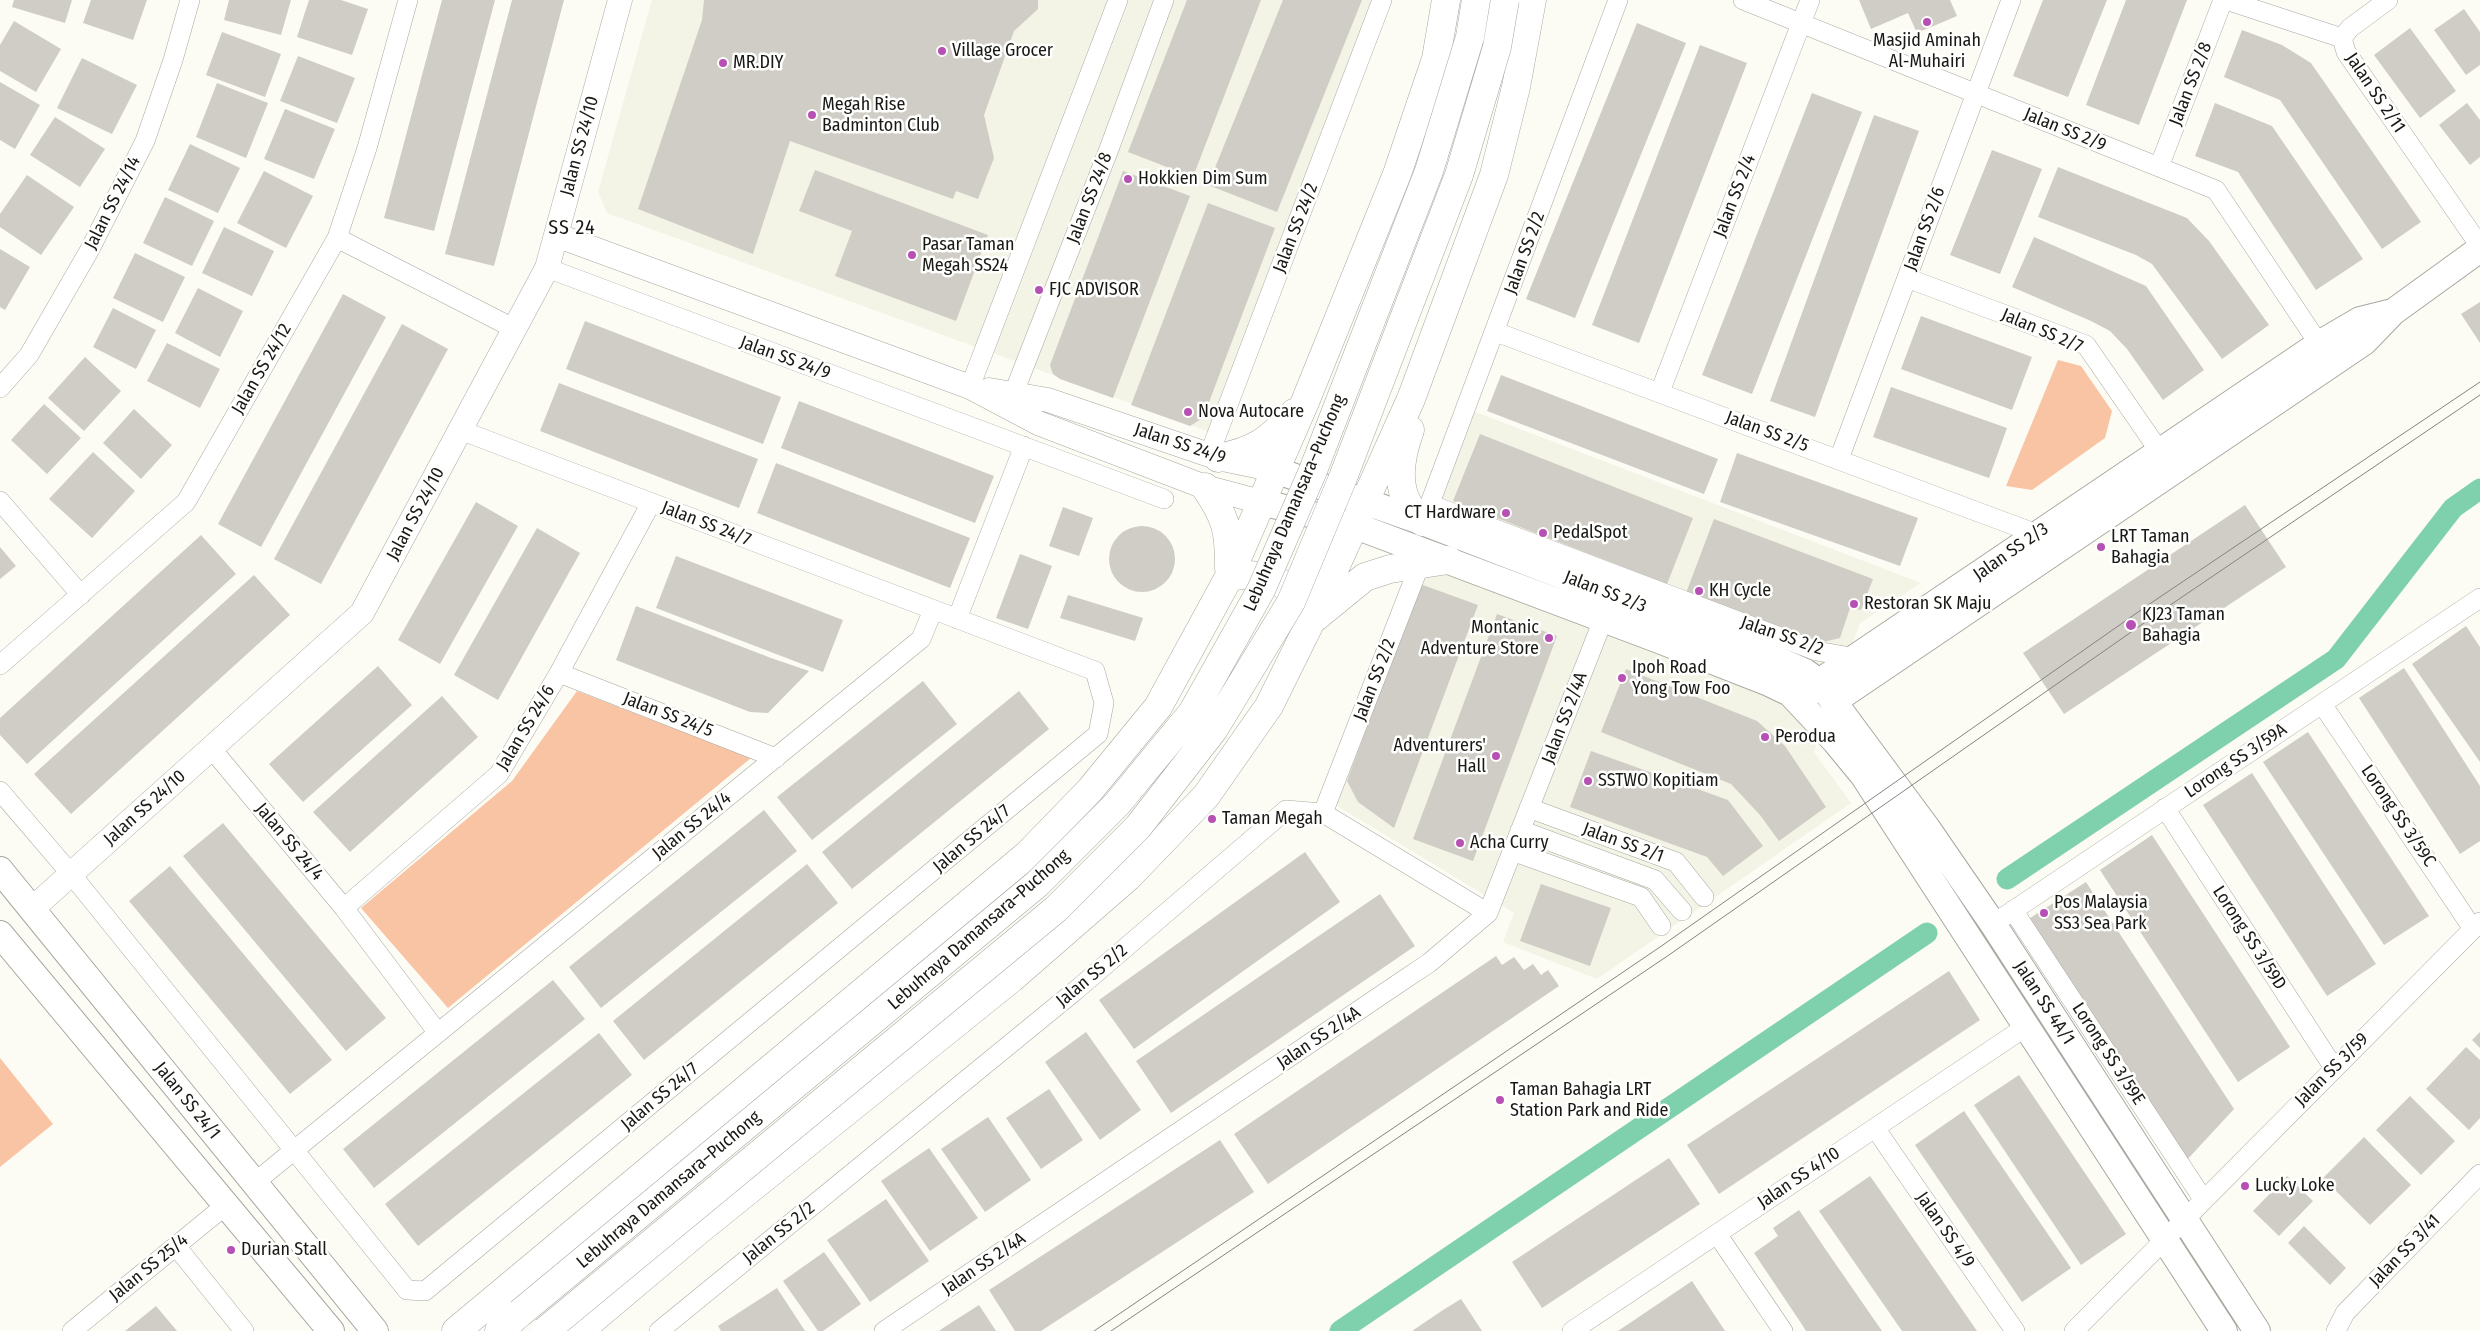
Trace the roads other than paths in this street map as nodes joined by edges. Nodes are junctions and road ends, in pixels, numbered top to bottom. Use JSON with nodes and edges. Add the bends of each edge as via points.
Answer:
{"nodes":[{"id":1,"x":190,"y":0,"type":"edge"},
{"id":2,"x":408,"y":0,"type":"edge"},
{"id":3,"x":620,"y":0,"type":"edge"},
{"id":4,"x":1118,"y":0,"type":"edge"},
{"id":5,"x":1164,"y":0,"type":"edge"},
{"id":6,"x":1382,"y":0,"type":"edge"},
{"id":7,"x":1446,"y":0,"type":"edge"},
{"id":8,"x":1476,"y":0,"type":"edge"},
{"id":9,"x":1505,"y":0,"type":"edge"},
{"id":10,"x":1532,"y":0,"type":"edge"},
{"id":11,"x":1618,"y":0,"type":"edge"},
{"id":12,"x":1743,"y":0,"type":"edge"},
{"id":13,"x":1810,"y":0,"type":"edge"},
{"id":14,"x":2011,"y":0,"type":"edge"},
{"id":15,"x":2225,"y":0,"type":"edge"},
{"id":16,"x":2388,"y":0,"type":"edge"},
{"id":17,"x":1802,"y":24,"type":"junction"},
{"id":18,"x":2342,"y":38,"type":"junction"},
{"id":19,"x":1976,"y":93,"type":"junction"},
{"id":20,"x":2159,"y":167,"type":"junction"},
{"id":21,"x":556,"y":235,"type":"junction"},
{"id":22,"x":337,"y":238,"type":"junction"},
{"id":23,"x":2480,"y":248,"type":"edge"},
{"id":24,"x":547,"y":268,"type":"junction"},
{"id":25,"x":1907,"y":278,"type":"junction"},
{"id":26,"x":2393,"y":312,"type":"junction"},
{"id":27,"x":515,"y":329,"type":"junction"},
{"id":28,"x":1496,"y":332,"type":"junction"},
{"id":29,"x":2319,"y":344,"type":"junction"},
{"id":30,"x":970,"y":387,"type":"junction"},
{"id":31,"x":0,"y":388,"type":"edge"},
{"id":32,"x":1660,"y":392,"type":"junction"},
{"id":33,"x":1013,"y":395,"type":"junction"},
{"id":34,"x":1411,"y":399,"type":"junction"},
{"id":35,"x":1305,"y":402,"type":"junction"},
{"id":36,"x":460,"y":430,"type":"junction"},
{"id":37,"x":1024,"y":446,"type":"junction"},
{"id":38,"x":2160,"y":452,"type":"junction"},
{"id":39,"x":1213,"y":456,"type":"junction"},
{"id":40,"x":1839,"y":458,"type":"junction"},
{"id":41,"x":1275,"y":470,"type":"junction"},
{"id":42,"x":1205,"y":487,"type":"junction"},
{"id":43,"x":1164,"y":499,"type":"dead end"},
{"id":44,"x":1364,"y":500,"type":"junction"},
{"id":45,"x":0,"y":501,"type":"edge"},
{"id":46,"x":1261,"y":502,"type":"junction"},
{"id":47,"x":651,"y":503,"type":"junction"},
{"id":48,"x":1426,"y":513,"type":"junction"},
{"id":49,"x":1353,"y":525,"type":"junction"},
{"id":50,"x":2037,"y":534,"type":"junction"},
{"id":51,"x":1448,"y":560,"type":"junction"},
{"id":52,"x":1420,"y":564,"type":"junction"},
{"id":53,"x":1230,"y":578,"type":"junction"},
{"id":54,"x":81,"y":595,"type":"junction"},
{"id":55,"x":2480,"y":599,"type":"edge"},
{"id":56,"x":933,"y":610,"type":"junction"},
{"id":57,"x":957,"y":619,"type":"junction"},
{"id":58,"x":1602,"y":620,"type":"junction"},
{"id":59,"x":1311,"y":621,"type":"junction"},
{"id":60,"x":1856,"y":658,"type":"junction"},
{"id":61,"x":0,"y":665,"type":"edge"},
{"id":62,"x":559,"y":673,"type":"junction"},
{"id":63,"x":1790,"y":693,"type":"junction"},
{"id":64,"x":1824,"y":694,"type":"junction"},
{"id":65,"x":2322,"y":704,"type":"junction"},
{"id":66,"x":1835,"y":740,"type":"junction"},
{"id":67,"x":212,"y":748,"type":"junction"},
{"id":68,"x":776,"y":758,"type":"junction"},
{"id":69,"x":0,"y":791,"type":"edge"},
{"id":70,"x":1529,"y":808,"type":"junction"},
{"id":71,"x":2165,"y":808,"type":"junction"},
{"id":72,"x":1323,"y":813,"type":"junction"},
{"id":73,"x":1520,"y":830,"type":"junction"},
{"id":74,"x":1512,"y":851,"type":"junction"},
{"id":75,"x":0,"y":870,"type":"edge"},
{"id":76,"x":71,"y":874,"type":"junction"},
{"id":77,"x":1704,"y":897,"type":"dead end"},
{"id":78,"x":344,"y":908,"type":"junction"},
{"id":79,"x":32,"y":909,"type":"junction"},
{"id":80,"x":1682,"y":911,"type":"dead end"},
{"id":81,"x":1488,"y":913,"type":"junction"},
{"id":82,"x":2003,"y":917,"type":"junction"},
{"id":83,"x":1661,"y":926,"type":"dead end"},
{"id":84,"x":2477,"y":926,"type":"edge"},
{"id":85,"x":0,"y":934,"type":"edge"},
{"id":86,"x":2027,"y":1026,"type":"junction"},
{"id":87,"x":438,"y":1033,"type":"junction"},
{"id":88,"x":2334,"y":1068,"type":"junction"},
{"id":89,"x":1874,"y":1128,"type":"junction"},
{"id":90,"x":294,"y":1150,"type":"junction"},
{"id":91,"x":2480,"y":1174,"type":"edge"},
{"id":92,"x":254,"y":1183,"type":"junction"},
{"id":93,"x":2203,"y":1199,"type":"junction"},
{"id":94,"x":226,"y":1205,"type":"junction"},
{"id":95,"x":2183,"y":1219,"type":"junction"},
{"id":96,"x":1717,"y":1234,"type":"junction"},
{"id":97,"x":2164,"y":1239,"type":"junction"},
{"id":98,"x":176,"y":1246,"type":"junction"},
{"id":99,"x":663,"y":1330,"type":"edge"},
{"id":100,"x":72,"y":1331,"type":"edge"},
{"id":101,"x":244,"y":1331,"type":"edge"},
{"id":102,"x":331,"y":1331,"type":"edge"},
{"id":103,"x":374,"y":1331,"type":"edge"},
{"id":104,"x":456,"y":1331,"type":"edge"},
{"id":105,"x":499,"y":1331,"type":"edge"},
{"id":106,"x":545,"y":1331,"type":"edge"},
{"id":107,"x":579,"y":1331,"type":"edge"},
{"id":108,"x":884,"y":1331,"type":"edge"},
{"id":109,"x":1572,"y":1331,"type":"edge"},
{"id":110,"x":1783,"y":1331,"type":"edge"},
{"id":111,"x":2015,"y":1331,"type":"edge"},
{"id":112,"x":2074,"y":1331,"type":"edge"},
{"id":113,"x":2224,"y":1331,"type":"edge"},
{"id":114,"x":2257,"y":1331,"type":"edge"},
{"id":115,"x":2336,"y":1331,"type":"edge"}],
"edges":[{"from":1,"to":31,"type":"street","name":"Jalan SS 24/14","via":[[145,141],[89,251],[29,355]]},
{"from":2,"to":22,"type":"street","name":"Jalan SS 24/12","via":[[368,148]]},
{"from":3,"to":21,"type":"street","name":"Jalan SS 24/10"},
{"from":4,"to":30,"type":"street"},
{"from":5,"to":33,"type":"street","name":"Jalan SS 24/8"},
{"from":6,"to":39,"type":"street","name":"Jalan SS 24/2"},
{"from":7,"to":35,"type":"highway","via":[[1436,59],[1397,174]]},
{"from":8,"to":105,"type":"highway","name":"Lebuhraya Damansara–Puchong","bridge":true,"via":[[1470,37],[1429,171],[1312,473],[1262,590],[1192,713],[1117,804],[1037,884]]},
{"from":9,"to":106,"type":"highway","name":"Lebuhraya Damansara–Puchong","bridge":true,"via":[[1497,47],[1459,176],[1342,480],[1291,602],[1214,728],[1138,827],[1056,909]]},
{"from":10,"to":34,"type":"highway","via":[[1516,88],[1494,176]]},
{"from":11,"to":28,"type":"street","name":"Jalan SS 2/2"},
{"from":12,"to":17,"type":"street","name":"Jalan SS 2/9"},
{"from":13,"to":17,"type":"street","name":"Jalan SS 2/4"},
{"from":14,"to":19,"type":"street","name":"Jalan SS 2/6"},
{"from":15,"to":18,"type":"street","name":"Jalan SS 2/11"},
{"from":15,"to":20,"type":"street","name":"Jalan SS 2/8"},
{"from":16,"to":18,"type":"street","via":[[2350,28]]},
{"from":17,"to":19,"type":"street","name":"Jalan SS 2/9"},
{"from":17,"to":32,"type":"street","name":"Jalan SS 2/4"},
{"from":18,"to":23,"type":"street","name":"Jalan SS 2/11","via":[[2346,52]]},
{"from":19,"to":20,"type":"street","name":"Jalan SS 2/9"},
{"from":19,"to":25,"type":"street","name":"Jalan SS 2/6"},
{"from":20,"to":29,"type":"street","name":"Jalan SS 2/9","via":[[2216,190]]},
{"from":21,"to":24,"type":"street","name":"Jalan SS 24/10"},
{"from":21,"to":30,"type":"street","name":"Jalan SS 24/9"},
{"from":22,"to":27,"type":"street"},
{"from":22,"to":54,"type":"street","name":"Jalan SS 24/12","via":[[186,502]]},
{"from":23,"to":26,"type":"main road","name":"Jalan SS 2/3"},
{"from":24,"to":27,"type":"street","name":"Jalan SS 24/10"},
{"from":24,"to":37,"type":"street","name":"Jalan SS 24/9"},
{"from":25,"to":38,"type":"street","name":"Jalan SS 2/7","via":[[2086,345]]},
{"from":25,"to":40,"type":"street","name":"Jalan SS 2/6"},
{"from":26,"to":29,"type":"main road","name":"Jalan SS 2/3","via":[[2360,320]]},
{"from":26,"to":64,"type":"main road","name":"Jalan SS 2/3","via":[[2357,346]]},
{"from":27,"to":36,"type":"street","name":"Jalan SS 24/10"},
{"from":28,"to":32,"type":"street","name":"Jalan SS 2/5"},
{"from":28,"to":48,"type":"street","name":"Jalan SS 2/2"},
{"from":29,"to":38,"type":"main road","name":"Jalan SS 2/3"},
{"from":30,"to":33,"type":"street","name":"Jalan SS 24/9"},
{"from":30,"to":42,"type":"street","name":"Jalan SS 24/9","via":[[1038,424]]},
{"from":32,"to":40,"type":"street","name":"Jalan SS 2/5"},
{"from":33,"to":39,"type":"street","name":"Jalan SS 24/9","via":[[1048,400]]},
{"from":34,"to":35,"type":"highway","via":[[1388,425],[1356,436],[1345,436],[1325,428]]},
{"from":34,"to":44,"type":"highway"},
{"from":34,"to":48,"type":"highway","via":[[1413,422],[1402,453],[1401,484],[1408,504]]},
{"from":35,"to":39,"type":"highway","via":[[1259,445],[1244,453]]},
{"from":35,"to":41,"type":"highway"},
{"from":36,"to":47,"type":"street","name":"Jalan SS 24/7"},
{"from":36,"to":67,"type":"street","name":"Jalan SS 24/10","via":[[362,613]]},
{"from":37,"to":43,"type":"street","name":"Jalan SS 24/9"},
{"from":37,"to":57,"type":"street"},
{"from":38,"to":50,"type":"main road","name":"Jalan SS 2/3"},
{"from":39,"to":41,"type":"street","name":"Jalan SS 24/9"},
{"from":40,"to":50,"type":"street","name":"Jalan SS 2/5"},
{"from":41,"to":44,"type":"main road","name":"Jalan SS 2/3"},
{"from":41,"to":46,"type":"highway"},
{"from":42,"to":46,"type":"street","name":"Jalan SS 24/9"},
{"from":42,"to":53,"type":"highway","via":[[1221,510],[1229,533]]},
{"from":44,"to":48,"type":"main road","name":"Jalan SS 2/3"},
{"from":44,"to":49,"type":"highway"},
{"from":45,"to":54,"type":"street"},
{"from":46,"to":49,"type":"main road","name":"Jalan SS 2/3"},
{"from":46,"to":53,"type":"highway"},
{"from":47,"to":56,"type":"street","name":"Jalan SS 24/7"},
{"from":47,"to":62,"type":"street","name":"Jalan SS 24/6"},
{"from":48,"to":60,"type":"street","name":"Jalan SS 2/2","via":[[1817,651]]},
{"from":48,"to":64,"type":"main road","name":"Jalan SS 2/3","via":[[1805,672]]},
{"from":49,"to":51,"type":"main road","name":"Jalan SS 2/3"},
{"from":49,"to":59,"type":"highway"},
{"from":50,"to":60,"type":"main road","name":"Jalan SS 2/3"},
{"from":51,"to":52,"type":"highway"},
{"from":51,"to":58,"type":"main road","name":"Jalan SS 2/3"},
{"from":52,"to":59,"type":"highway","via":[[1365,577]]},
{"from":52,"to":72,"type":"street","name":"Jalan SS 2/2"},
{"from":53,"to":59,"type":"highway","via":[[1252,574],[1275,579],[1298,596]]},
{"from":53,"to":104,"type":"highway","via":[[1158,707],[1090,790],[1027,855]]},
{"from":54,"to":61,"type":"street","name":"Jalan SS 24/12"},
{"from":55,"to":65,"type":"street","name":"Lorong SS 3/59A"},
{"from":56,"to":57,"type":"street","name":"Jalan SS 24/7"},
{"from":56,"to":68,"type":"street","name":"Jalan SS 24/4","via":[[921,639]]},
{"from":57,"to":90,"type":"street","name":"Jalan SS 24/7","via":[[1095,671],[1104,703],[1098,734],[425,1291],[407,1290]]},
{"from":58,"to":63,"type":"main road","name":"Jalan SS 2/3"},
{"from":58,"to":70,"type":"street","name":"Jalan SS 2/4A"},
{"from":59,"to":107,"type":"highway","via":[[1269,706],[1206,796],[1128,877],[1012,978]]},
{"from":60,"to":64,"type":"main road","name":"Jalan SS 2/3"},
{"from":62,"to":68,"type":"street","name":"Jalan SS 24/5"},
{"from":62,"to":78,"type":"street","name":"Jalan SS 24/6","via":[[499,774]]},
{"from":63,"to":64,"type":"main road"},
{"from":63,"to":66,"type":"main road","name":"Jalan SS 4A/1"},
{"from":64,"to":66,"type":"main road"},
{"from":64,"to":82,"type":"main road","name":"Jalan SS 4A/1","via":[[1927,828]]},
{"from":65,"to":71,"type":"street","name":"Lorong SS 3/59A"},
{"from":65,"to":84,"type":"street","name":"Lorong SS 3/59C"},
{"from":66,"to":86,"type":"main road","name":"Jalan SS 4A/1","via":[[1863,775]]},
{"from":67,"to":76,"type":"street","name":"Jalan SS 24/10"},
{"from":67,"to":78,"type":"street","name":"Jalan SS 24/4"},
{"from":68,"to":87,"type":"street","name":"Jalan SS 24/4"},
{"from":69,"to":76,"type":"street"},
{"from":70,"to":73,"type":"street","name":"Jalan SS 2/4A"},
{"from":70,"to":77,"type":"street","name":"Jalan SS 2/1","via":[[1676,862]]},
{"from":71,"to":82,"type":"street","name":"Lorong SS 3/59A"},
{"from":71,"to":88,"type":"street","name":"Lorong SS 3/59D"},
{"from":72,"to":81,"type":"street"},
{"from":72,"to":99,"type":"street","name":"Jalan SS 2/2","via":[[1286,810],[1075,991]]},
{"from":73,"to":74,"type":"street","name":"Jalan SS 2/4A"},
{"from":73,"to":80,"type":"street","name":"Jalan SS 2/1","via":[[1655,880]]},
{"from":74,"to":81,"type":"street","name":"Jalan SS 2/4A"},
{"from":74,"to":83,"type":"street","via":[[1641,897]]},
{"from":75,"to":79,"type":"main road","name":"Jalan SS 24/1"},
{"from":76,"to":79,"type":"street","name":"Jalan SS 24/10"},
{"from":76,"to":90,"type":"street"},
{"from":78,"to":87,"type":"street","name":"Jalan SS 24/4"},
{"from":79,"to":92,"type":"main road","name":"Jalan SS 24/1"},
{"from":81,"to":108,"type":"street","name":"Jalan SS 2/4A","via":[[1413,974]]},
{"from":82,"to":93,"type":"street","name":"Lorong SS 3/59E"},
{"from":82,"to":95,"type":"main road","name":"Jalan SS 4A/1"},
{"from":84,"to":88,"type":"street","name":"Jalan SS 3/59"},
{"from":85,"to":94,"type":"main road","name":"Jalan SS 24/1"},
{"from":86,"to":89,"type":"street","name":"Jalan SS 4/10"},
{"from":86,"to":97,"type":"main road","name":"Jalan SS 4A/1"},
{"from":87,"to":90,"type":"street","name":"Jalan SS 24/4"},
{"from":88,"to":93,"type":"street","name":"Jalan SS 3/59"},
{"from":89,"to":96,"type":"street","name":"Jalan SS 4/10"},
{"from":89,"to":111,"type":"street","name":"Jalan SS 4/9"},
{"from":90,"to":92,"type":"street","name":"Jalan SS 24/4"},
{"from":91,"to":115,"type":"street","name":"Jalan SS 3/41","via":[[2345,1313]]},
{"from":92,"to":103,"type":"main road","name":"Jalan SS 24/1"},
{"from":93,"to":95,"type":"street","name":"Jalan SS 3/59"},
{"from":94,"to":98,"type":"street","name":"Jalan SS 25/4"},
{"from":94,"to":102,"type":"main road","name":"Jalan SS 24/1"},
{"from":95,"to":97,"type":"street","name":"Jalan SS 3/59"},
{"from":95,"to":114,"type":"main road","name":"Jalan SS 4A/1"},
{"from":96,"to":109,"type":"street","name":"Jalan SS 4/10"},
{"from":96,"to":110,"type":"street"},
{"from":97,"to":112,"type":"street","name":"Jalan SS 3/59"},
{"from":97,"to":113,"type":"main road","name":"Jalan SS 4A/1"},
{"from":98,"to":100,"type":"street","name":"Jalan SS 25/4"},
{"from":98,"to":101,"type":"street"}]}
